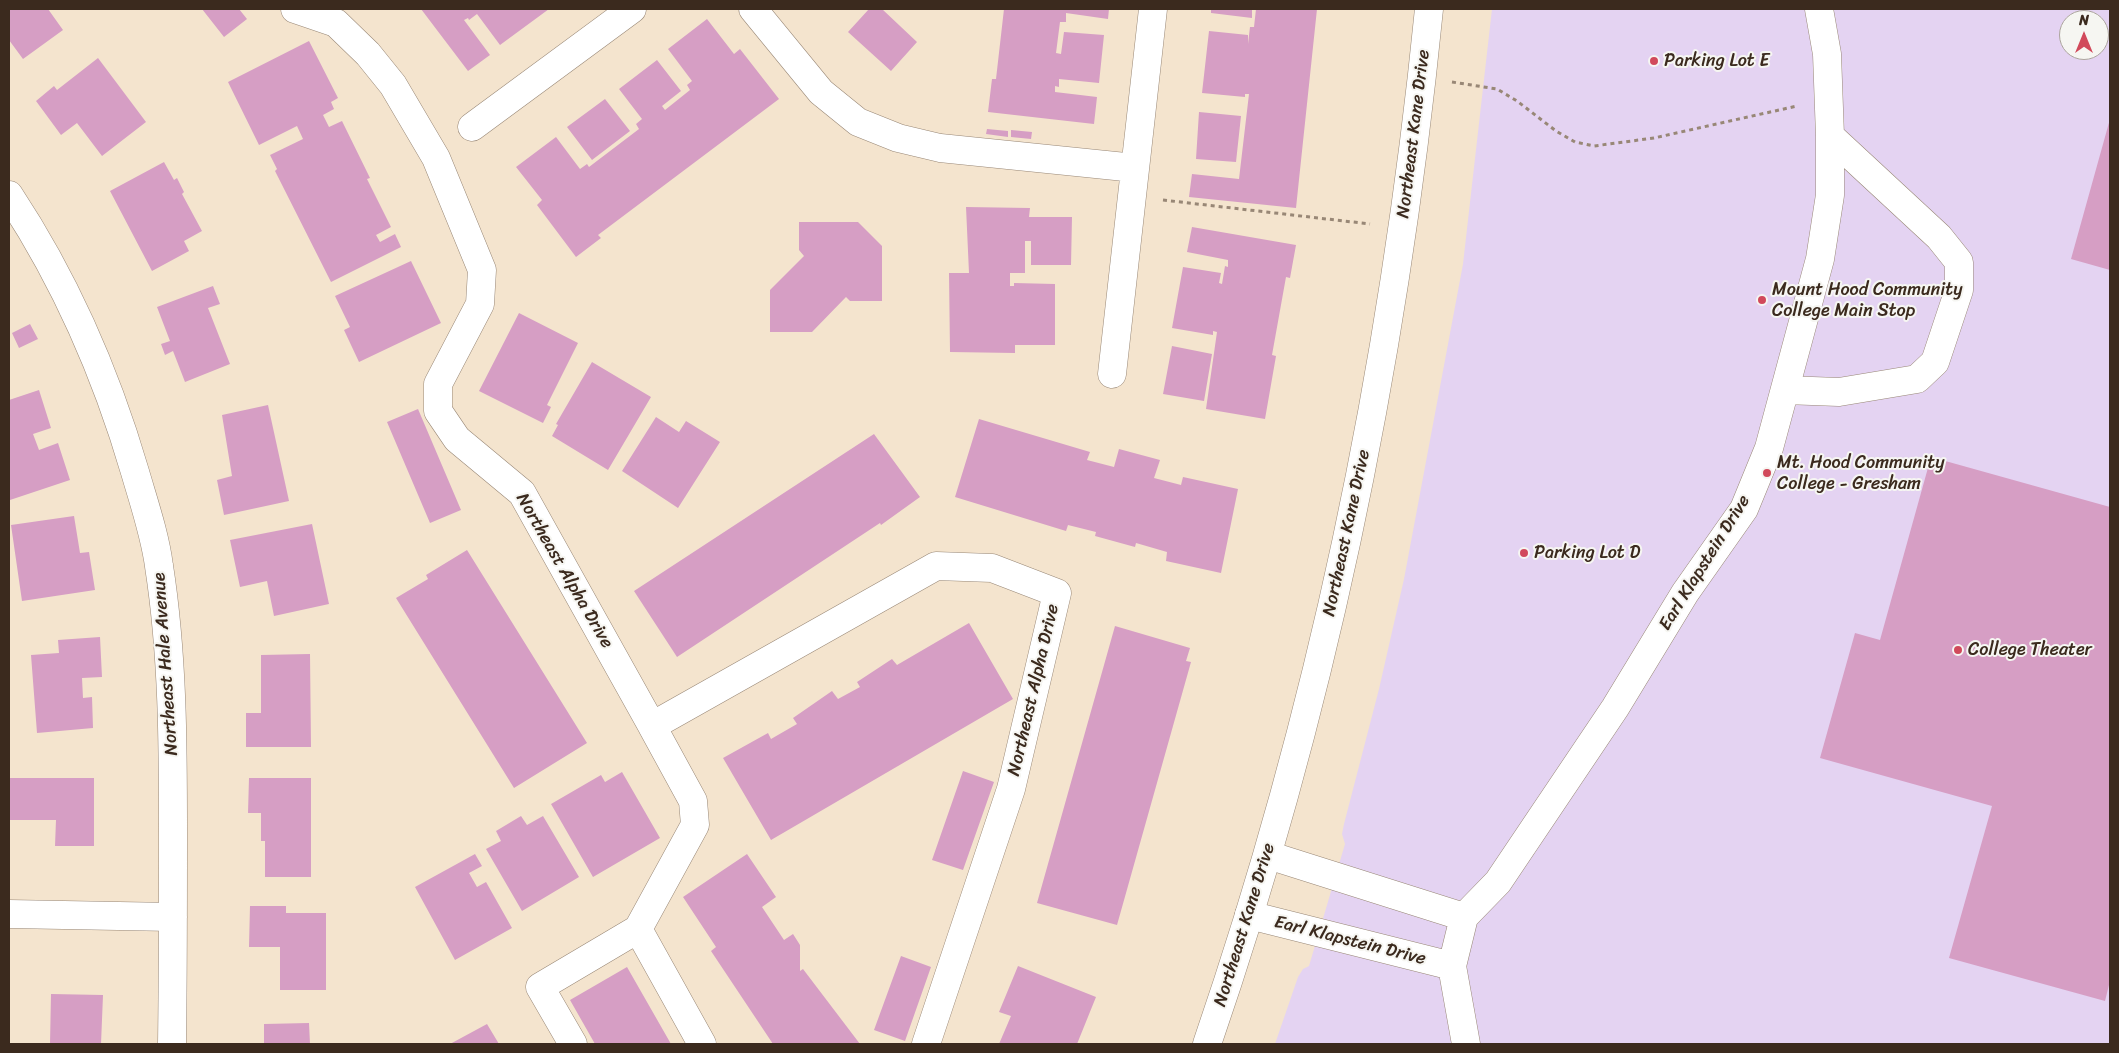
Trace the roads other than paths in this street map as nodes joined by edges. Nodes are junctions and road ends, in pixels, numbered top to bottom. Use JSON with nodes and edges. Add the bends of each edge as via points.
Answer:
{"nodes":[{"id":1,"x":295,"y":9,"type":"edge"},
{"id":2,"x":632,"y":9,"type":"edge"},
{"id":3,"x":753,"y":9,"type":"edge"},
{"id":4,"x":1153,"y":9,"type":"edge"},
{"id":5,"x":1428,"y":9,"type":"edge"},
{"id":6,"x":1819,"y":9,"type":"edge"},
{"id":7,"x":472,"y":127,"type":"dead end"},
{"id":8,"x":1830,"y":136,"type":"junction"},
{"id":9,"x":1135,"y":168,"type":"junction"},
{"id":10,"x":9,"y":195,"type":"edge"},
{"id":11,"x":1112,"y":374,"type":"dead end"},
{"id":12,"x":1785,"y":390,"type":"junction"},
{"id":13,"x":652,"y":726,"type":"junction"},
{"id":14,"x":1268,"y":855,"type":"junction"},
{"id":15,"x":9,"y":914,"type":"edge"},
{"id":16,"x":1249,"y":915,"type":"junction"},
{"id":17,"x":173,"y":917,"type":"junction"},
{"id":18,"x":1464,"y":917,"type":"junction"},
{"id":19,"x":638,"y":930,"type":"junction"},
{"id":20,"x":1452,"y":966,"type":"junction"},
{"id":21,"x":172,"y":1044,"type":"edge"},
{"id":22,"x":572,"y":1044,"type":"edge"},
{"id":23,"x":702,"y":1044,"type":"edge"},
{"id":24,"x":926,"y":1044,"type":"edge"},
{"id":25,"x":1207,"y":1044,"type":"edge"},
{"id":26,"x":1466,"y":1044,"type":"edge"}],
"edges":[{"from":1,"to":13,"type":"main road","name":"Northeast Alpha Drive","via":[[336,23],[368,54],[393,85],[436,158],[482,270],[480,304],[438,384],[438,411],[457,439],[522,492]]},
{"from":2,"to":7,"type":"main road"},
{"from":3,"to":9,"type":"main road","via":[[821,92],[858,122],[898,138],[940,148]]},
{"from":4,"to":9,"type":"main road"},
{"from":5,"to":14,"type":"main road","name":"Northeast Kane Drive","via":[[1402,227],[1375,397],[1327,629]]},
{"from":6,"to":8,"type":"main road","name":"Earl Klapstein Drive","via":[[1827,54]]},
{"from":8,"to":12,"type":"main road","name":"Earl Klapstein Drive","via":[[1830,195],[1820,259]]},
{"from":8,"to":12,"type":"main road","via":[[1939,237],[1959,262],[1959,290],[1936,362],[1917,379],[1838,392]]},
{"from":9,"to":11,"type":"main road"},
{"from":10,"to":17,"type":"main road","name":"Northeast Hale Avenue","via":[[69,296],[97,360],[121,425],[159,564],[174,720]]},
{"from":12,"to":18,"type":"main road","name":"Earl Klapstein Drive","via":[[1769,448],[1744,510],[1685,593],[1615,708],[1498,882]]},
{"from":13,"to":19,"type":"main road","name":"Northeast Alpha Drive","via":[[693,801],[695,826]]},
{"from":13,"to":24,"type":"main road","name":"Northeast Alpha Drive","via":[[936,566],[992,568],[1056,593],[1011,789]]},
{"from":14,"to":16,"type":"main road","name":"Northeast Kane Drive"},
{"from":14,"to":18,"type":"main road"},
{"from":15,"to":17,"type":"main road"},
{"from":16,"to":20,"type":"main road","name":"Earl Klapstein Drive"},
{"from":16,"to":25,"type":"main road","name":"Northeast Kane Drive"},
{"from":17,"to":21,"type":"main road","name":"Northeast Hale Avenue"},
{"from":18,"to":20,"type":"main road"},
{"from":19,"to":22,"type":"main road","via":[[540,987]]},
{"from":19,"to":23,"type":"main road"},
{"from":20,"to":26,"type":"main road"}]}
